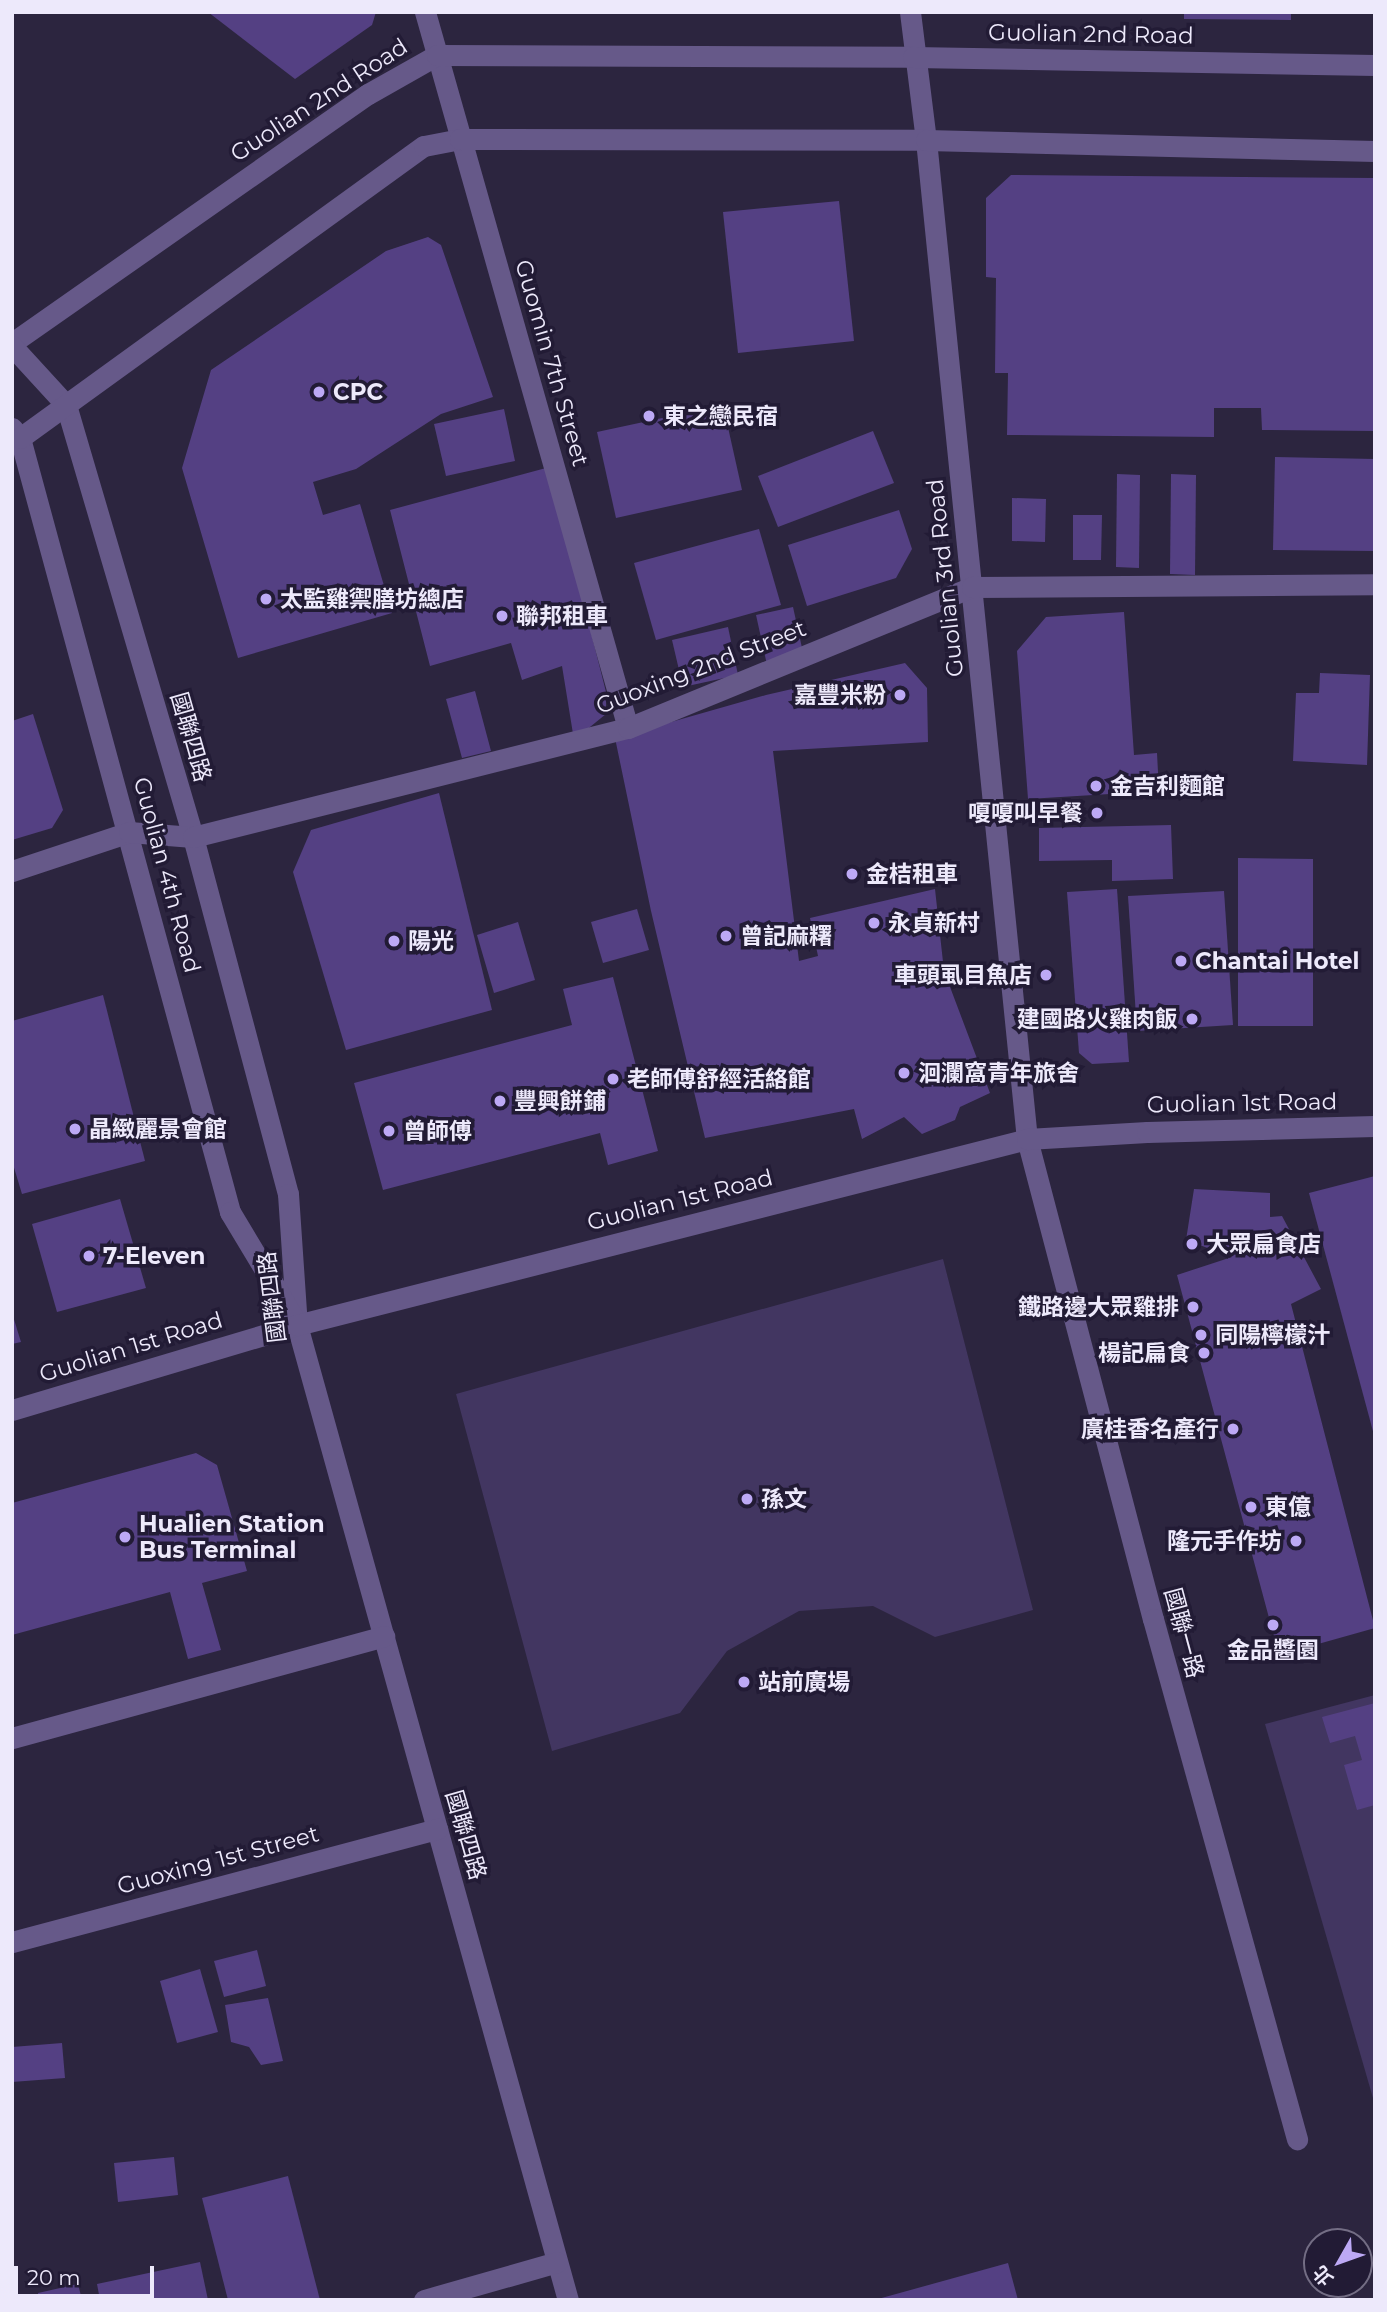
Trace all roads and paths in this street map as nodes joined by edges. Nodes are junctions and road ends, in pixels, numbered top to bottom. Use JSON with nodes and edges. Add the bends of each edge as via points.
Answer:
{"nodes":[{"id":1,"x":425,"y":12,"type":"edge"},
{"id":2,"x":910,"y":12,"type":"edge"},
{"id":3,"x":437,"y":55,"type":"junction"},
{"id":4,"x":914,"y":57,"type":"junction"},
{"id":5,"x":1375,"y":65,"type":"edge"},
{"id":6,"x":460,"y":139,"type":"junction"},
{"id":7,"x":926,"y":140,"type":"junction"},
{"id":8,"x":1375,"y":151,"type":"edge"},
{"id":9,"x":12,"y":344,"type":"edge"},
{"id":10,"x":66,"y":405,"type":"junction"},
{"id":11,"x":16,"y":433,"type":"edge"},
{"id":12,"x":1375,"y":584,"type":"edge"},
{"id":13,"x":972,"y":587,"type":"junction"},
{"id":14,"x":628,"y":729,"type":"junction"},
{"id":15,"x":129,"y":832,"type":"junction"},
{"id":16,"x":193,"y":837,"type":"junction"},
{"id":17,"x":12,"y":871,"type":"edge"},
{"id":18,"x":1375,"y":1126,"type":"edge"},
{"id":19,"x":1027,"y":1139,"type":"junction"},
{"id":20,"x":298,"y":1325,"type":"junction"},
{"id":21,"x":12,"y":1410,"type":"edge"},
{"id":22,"x":384,"y":1636,"type":"junction"},
{"id":23,"x":12,"y":1738,"type":"edge"},
{"id":24,"x":437,"y":1829,"type":"junction"},
{"id":25,"x":12,"y":1942,"type":"edge"},
{"id":26,"x":1297,"y":2139,"type":"dead end"},
{"id":27,"x":557,"y":2262,"type":"junction"},
{"id":28,"x":424,"y":2300,"type":"edge"},
{"id":29,"x":568,"y":2300,"type":"edge"}],
"edges":[{"from":1,"to":3,"type":"street","name":"Guomin 7th Street"},
{"from":2,"to":4,"type":"street","name":"Guolian 3rd Road"},
{"from":3,"to":4,"type":"street","name":"Guolian 2nd Road"},
{"from":3,"to":6,"type":"street","name":"Guomin 7th Street"},
{"from":3,"to":9,"type":"street","name":"Guolian 2nd Road","via":[[368,94]]},
{"from":4,"to":5,"type":"street","name":"Guolian 2nd Road"},
{"from":4,"to":7,"type":"street","name":"Guolian 3rd Road"},
{"from":6,"to":7,"type":"street"},
{"from":6,"to":10,"type":"street","via":[[424,146]]},
{"from":6,"to":14,"type":"street","name":"Guomin 7th Street"},
{"from":7,"to":8,"type":"street"},
{"from":7,"to":13,"type":"street","name":"Guolian 3rd Road"},
{"from":9,"to":10,"type":"street","name":"國聯四路"},
{"from":10,"to":11,"type":"street"},
{"from":10,"to":16,"type":"street","name":"國聯四路"},
{"from":11,"to":15,"type":"street","name":"Guolian 4th Road"},
{"from":12,"to":13,"type":"street","name":"Guoxing 2nd Street"},
{"from":13,"to":14,"type":"street","name":"Guoxing 2nd Street"},
{"from":13,"to":19,"type":"street","name":"Guolian 3rd Road"},
{"from":14,"to":16,"type":"street","name":"Guoxing 2nd Street"},
{"from":15,"to":16,"type":"street","name":"Guoxing 2nd Street"},
{"from":15,"to":17,"type":"street","name":"Guoxing 2nd Street"},
{"from":15,"to":20,"type":"street","name":"Guolian 4th Road","via":[[230,1212]]},
{"from":16,"to":20,"type":"street","name":"國聯四路","via":[[288,1194]]},
{"from":18,"to":19,"type":"street","name":"Guolian 1st Road"},
{"from":19,"to":20,"type":"street","name":"Guolian 1st Road"},
{"from":19,"to":26,"type":"street","name":"國聯一路"},
{"from":20,"to":21,"type":"street","name":"Guolian 1st Road"},
{"from":20,"to":22,"type":"street","name":"國聯四路"},
{"from":22,"to":23,"type":"street"},
{"from":22,"to":24,"type":"street","name":"國聯四路"},
{"from":24,"to":25,"type":"street","name":"Guoxing 1st Street"},
{"from":24,"to":27,"type":"street","name":"國聯四路"},
{"from":27,"to":28,"type":"street"},
{"from":27,"to":29,"type":"street","name":"國聯四路"}]}
